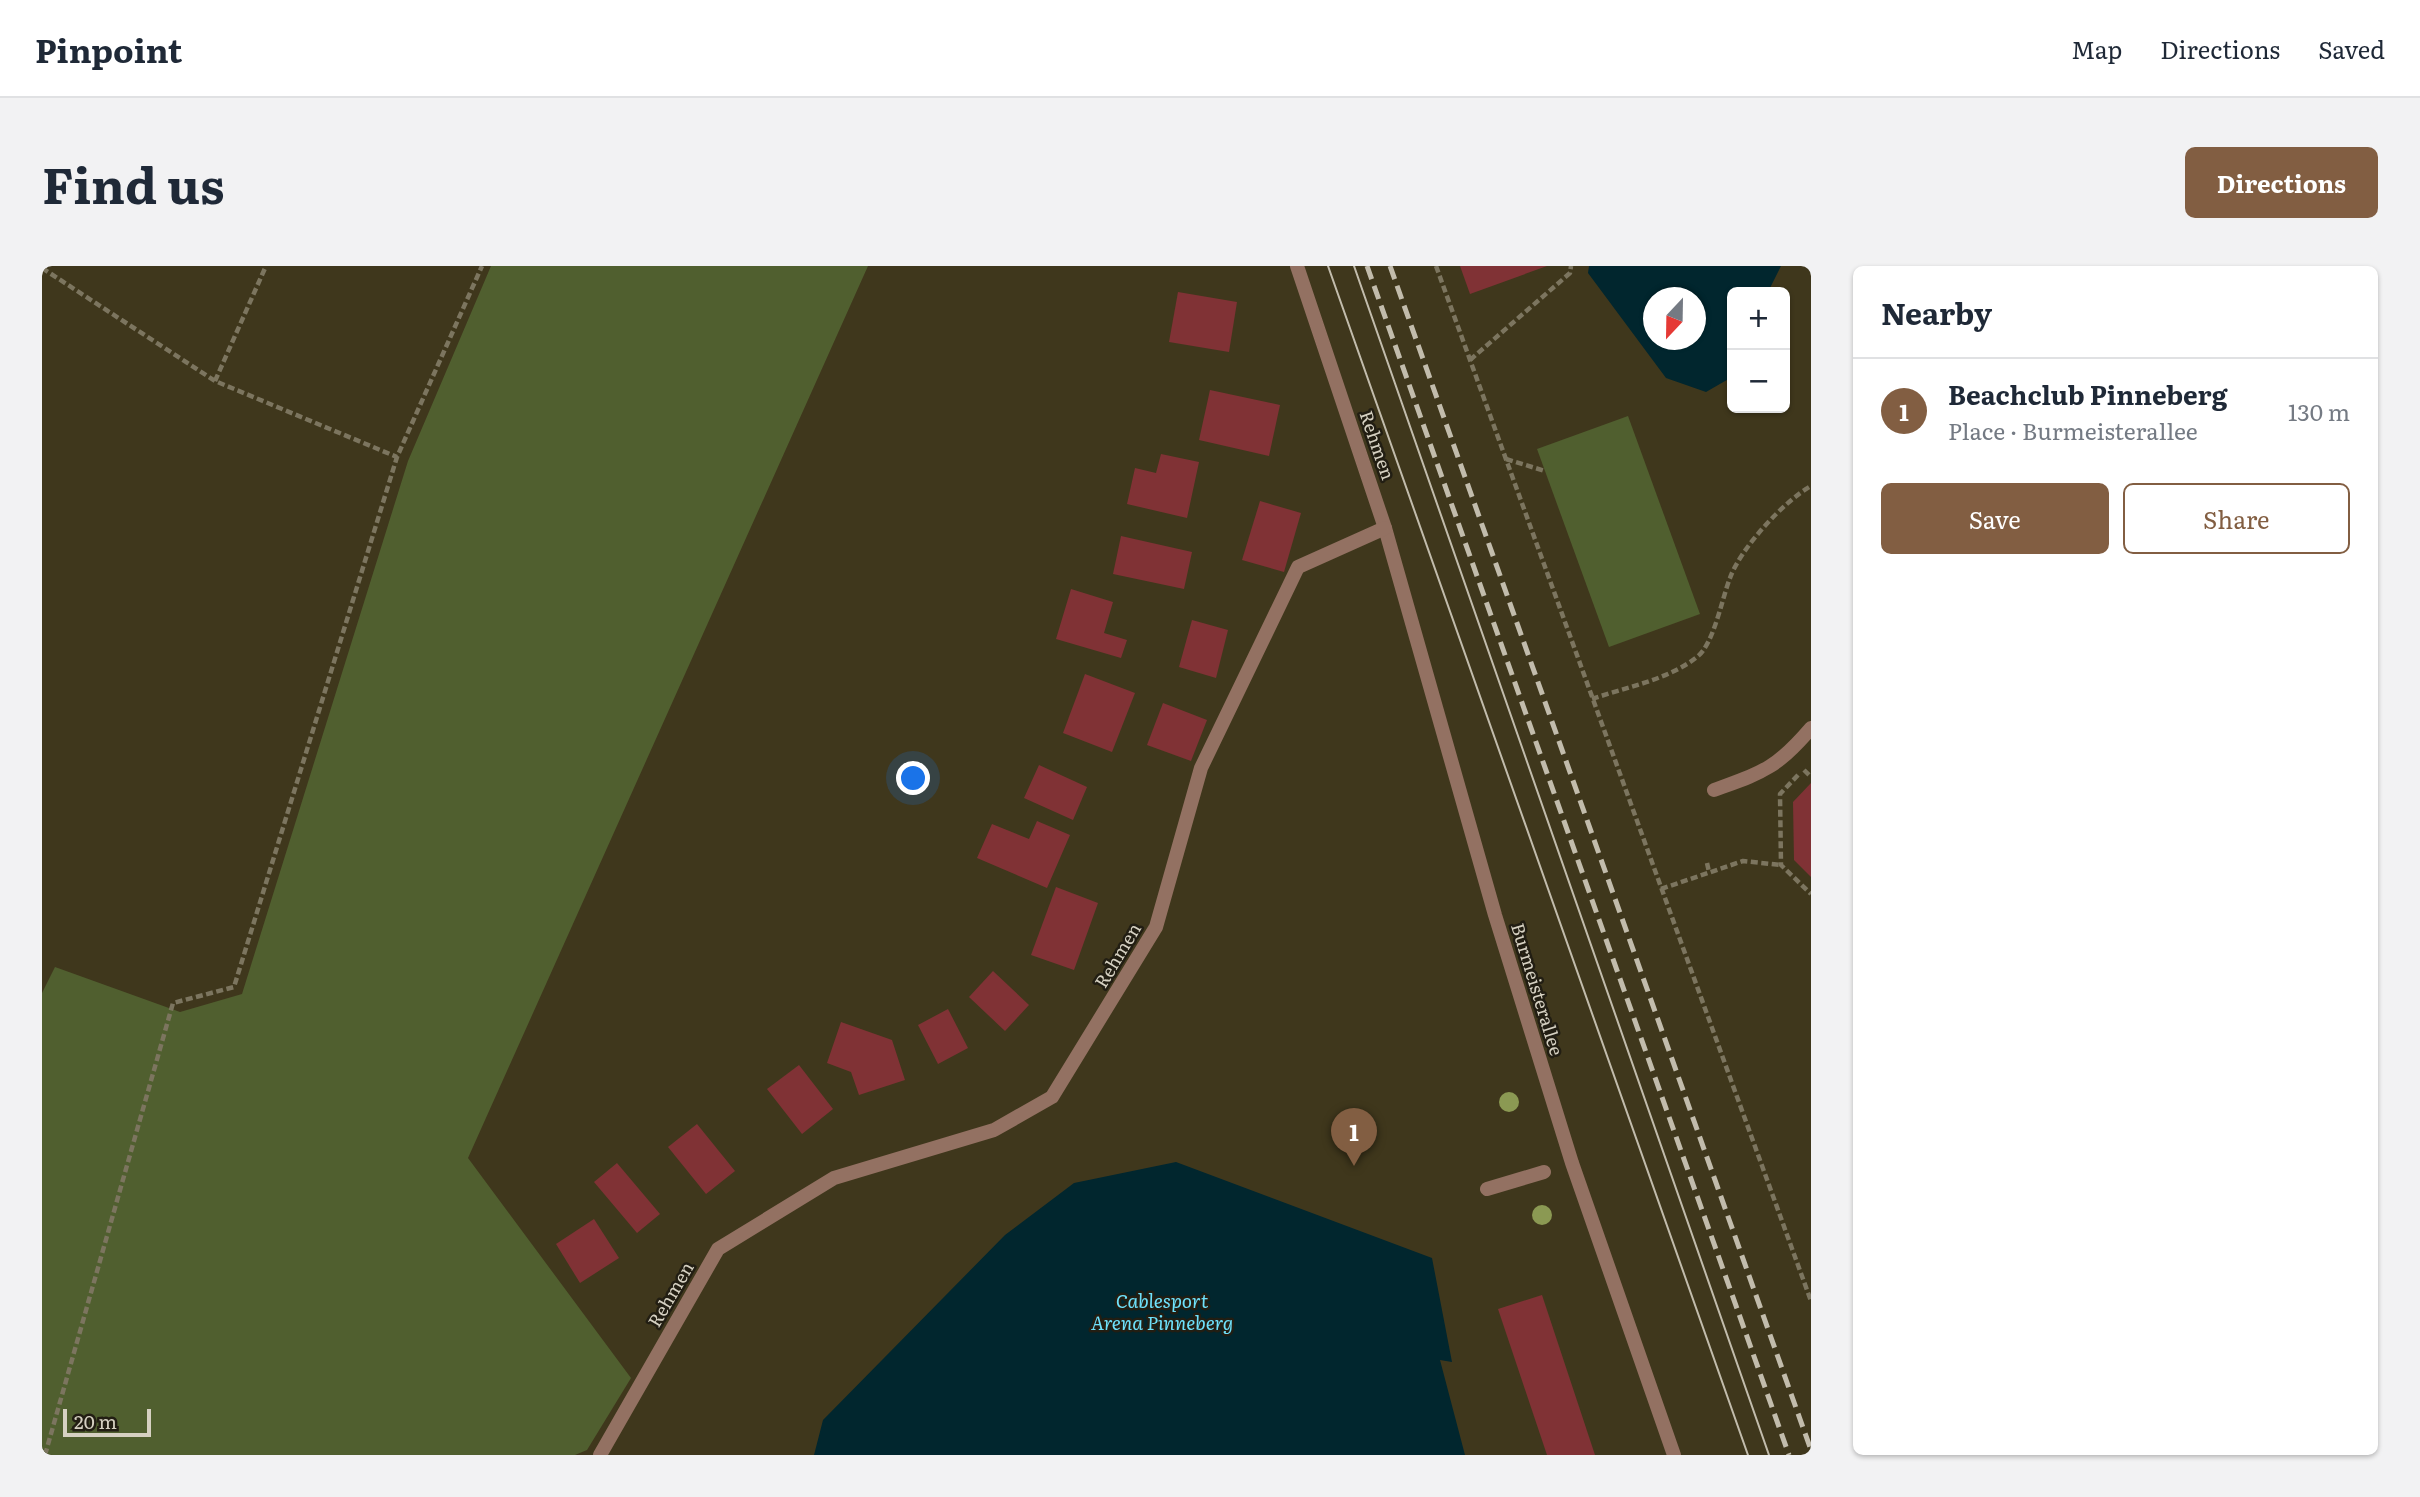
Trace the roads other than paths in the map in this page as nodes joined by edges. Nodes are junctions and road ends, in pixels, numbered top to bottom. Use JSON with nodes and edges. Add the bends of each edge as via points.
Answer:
{"nodes":[{"id":1,"x":1297,"y":266,"type":"edge"},
{"id":2,"x":1385,"y":528,"type":"junction"},
{"id":3,"x":1811,"y":728,"type":"edge"},
{"id":4,"x":1714,"y":790,"type":"dead end"},
{"id":5,"x":1544,"y":1172,"type":"dead end"},
{"id":6,"x":1487,"y":1189,"type":"dead end"},
{"id":7,"x":600,"y":1455,"type":"edge"},
{"id":8,"x":1674,"y":1455,"type":"edge"}],
"edges":[{"from":1,"to":2,"type":"street","name":"Rehmen"},
{"from":2,"to":7,"type":"street","name":"Rehmen","via":[[1298,567],[1201,768],[1156,927],[1052,1097],[994,1130],[834,1178],[719,1249]]},
{"from":2,"to":8,"type":"street","name":"Burmeisterallee","via":[[1499,928],[1572,1163]]},
{"from":3,"to":4,"type":"street","via":[[1768,771]]},
{"from":5,"to":6,"type":"street"}]}
